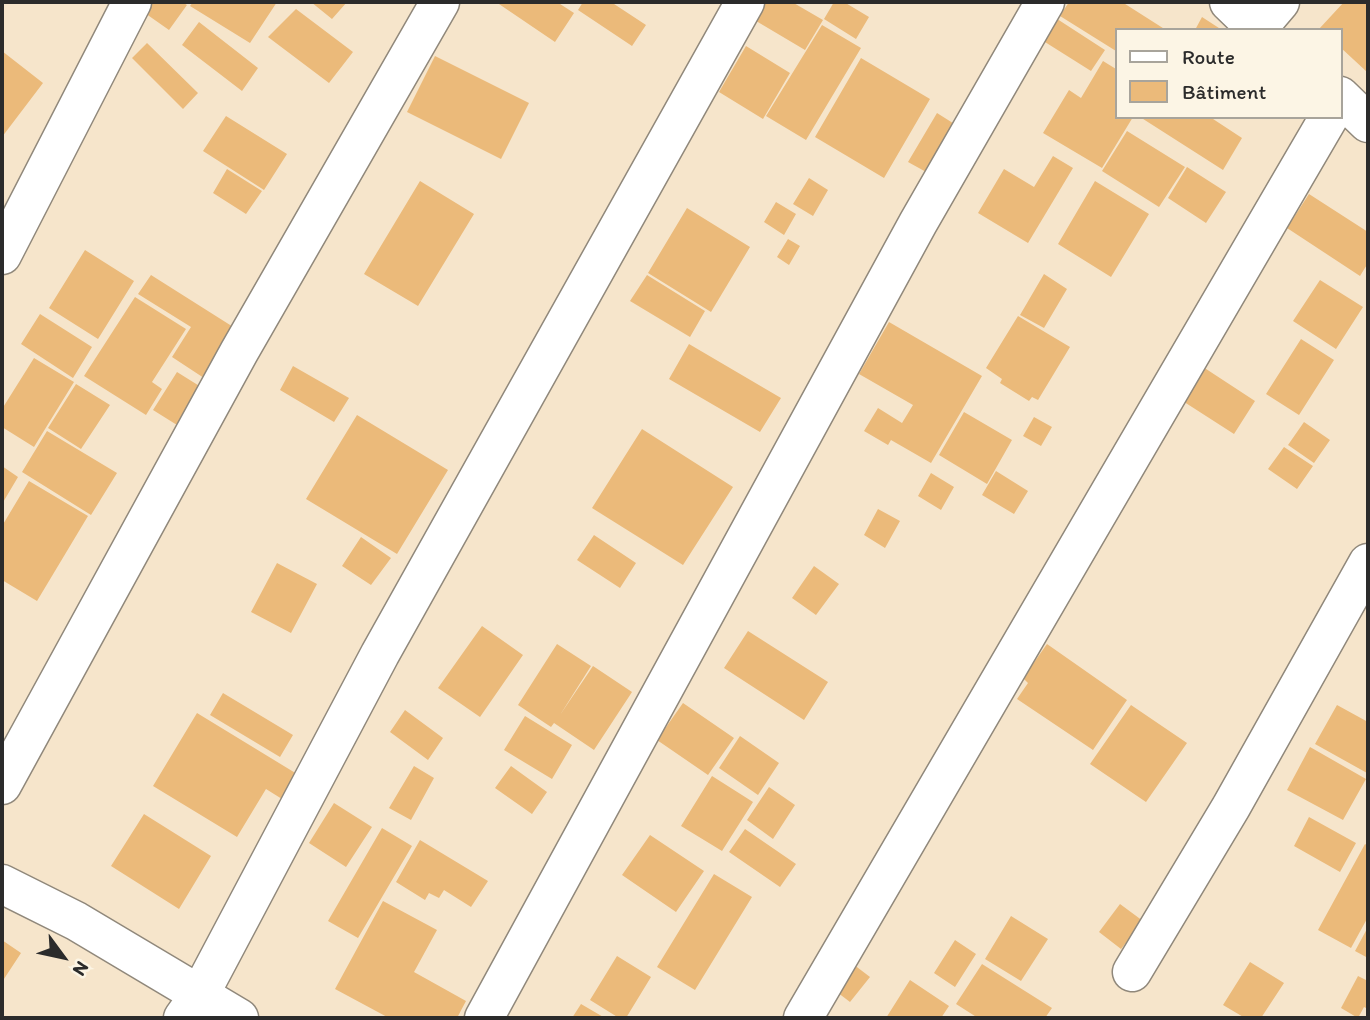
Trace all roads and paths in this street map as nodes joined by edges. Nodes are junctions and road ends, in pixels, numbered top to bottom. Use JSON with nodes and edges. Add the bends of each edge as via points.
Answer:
{"nodes":[{"id":1,"x":132,"y":2,"type":"edge"},
{"id":2,"x":440,"y":2,"type":"edge"},
{"id":3,"x":744,"y":2,"type":"edge"},
{"id":4,"x":1045,"y":2,"type":"edge"},
{"id":5,"x":1229,"y":2,"type":"edge"},
{"id":6,"x":1280,"y":2,"type":"edge"},
{"id":7,"x":1257,"y":28,"type":"edge"},
{"id":8,"x":1259,"y":28,"type":"edge"},
{"id":9,"x":1342,"y":99,"type":"edge"},
{"id":10,"x":1328,"y":119,"type":"edge"},
{"id":11,"x":1368,"y":122,"type":"edge"},
{"id":12,"x":2,"y":254,"type":"edge"},
{"id":13,"x":1368,"y":563,"type":"edge"},
{"id":14,"x":2,"y":785,"type":"edge"},
{"id":15,"x":2,"y":884,"type":"edge"},
{"id":16,"x":1132,"y":972,"type":"dead end"},
{"id":17,"x":192,"y":1006,"type":"edge"},
{"id":18,"x":239,"y":1018,"type":"edge"},
{"id":19,"x":484,"y":1018,"type":"edge"},
{"id":20,"x":803,"y":1018,"type":"edge"}],
"edges":[{"from":1,"to":12,"type":"street"},
{"from":2,"to":14,"type":"street","via":[[239,352]]},
{"from":3,"to":17,"type":"street","via":[[380,654]]},
{"from":4,"to":19,"type":"street","via":[[918,223]]},
{"from":5,"to":7,"type":"street"},
{"from":6,"to":8,"type":"street"},
{"from":9,"to":11,"type":"street"},
{"from":10,"to":20,"type":"street"},
{"from":13,"to":16,"type":"street"},
{"from":15,"to":17,"type":"street","via":[[76,921]]},
{"from":17,"to":18,"type":"street"}]}
